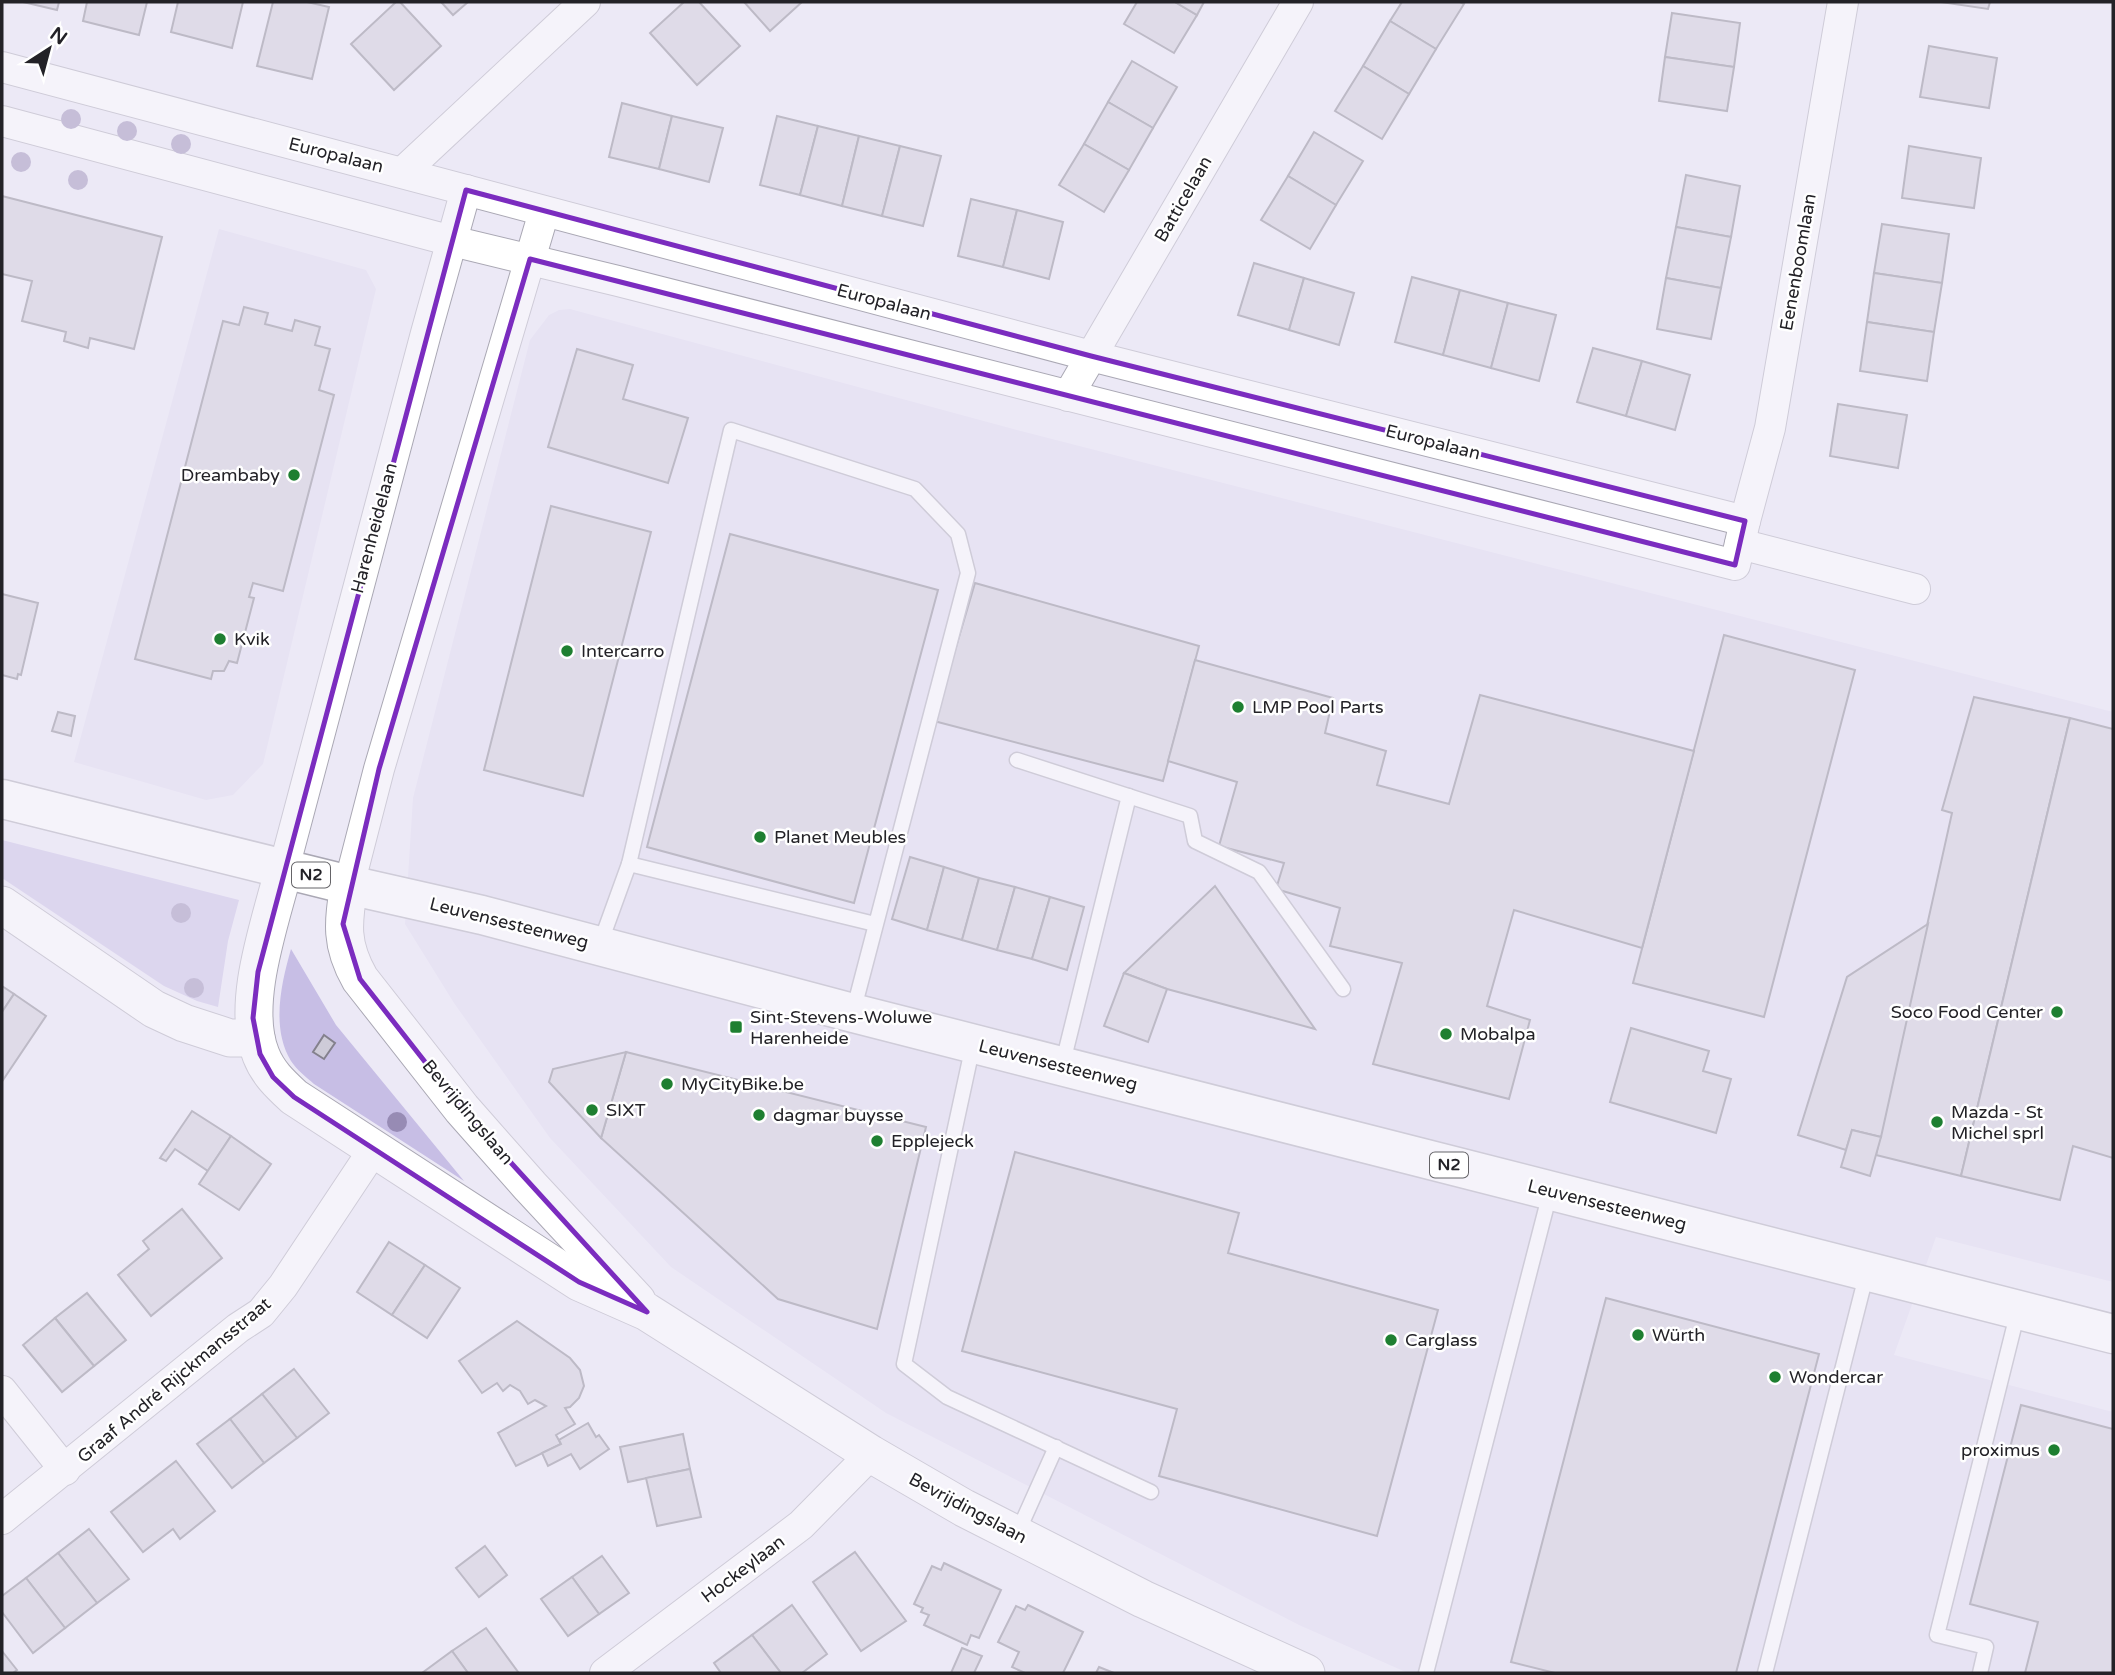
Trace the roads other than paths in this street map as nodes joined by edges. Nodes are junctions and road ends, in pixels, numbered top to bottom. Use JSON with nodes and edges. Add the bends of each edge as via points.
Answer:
{"nodes":[{"id":1,"x":585,"y":2,"type":"edge"},
{"id":2,"x":1298,"y":2,"type":"edge"},
{"id":3,"x":1843,"y":2,"type":"edge"},
{"id":4,"x":2,"y":67,"type":"edge"},
{"id":5,"x":2,"y":121,"type":"edge"},
{"id":6,"x":403,"y":172,"type":"junction"},
{"id":7,"x":466,"y":190,"type":"junction"},
{"id":8,"x":544,"y":212,"type":"junction"},
{"id":9,"x":452,"y":241,"type":"junction"},
{"id":10,"x":530,"y":259,"type":"junction"},
{"id":11,"x":1091,"y":356,"type":"junction"},
{"id":12,"x":1068,"y":396,"type":"junction"},
{"id":13,"x":1743,"y":533,"type":"junction"},
{"id":14,"x":1915,"y":589,"type":"dead end"},
{"id":15,"x":1017,"y":760,"type":"dead end"},
{"id":16,"x":1129,"y":796,"type":"junction"},
{"id":17,"x":2,"y":799,"type":"edge"},
{"id":18,"x":629,"y":864,"type":"junction"},
{"id":19,"x":284,"y":868,"type":"junction"},
{"id":20,"x":349,"y":885,"type":"junction"},
{"id":21,"x":2,"y":905,"type":"edge"},
{"id":22,"x":875,"y":924,"type":"junction"},
{"id":23,"x":599,"y":945,"type":"junction"},
{"id":24,"x":1343,"y":989,"type":"dead end"},
{"id":25,"x":853,"y":1013,"type":"junction"},
{"id":26,"x":256,"y":1038,"type":"junction"},
{"id":27,"x":973,"y":1043,"type":"junction"},
{"id":28,"x":1062,"y":1066,"type":"junction"},
{"id":29,"x":374,"y":1149,"type":"junction"},
{"id":30,"x":1551,"y":1191,"type":"junction"},
{"id":31,"x":1868,"y":1270,"type":"junction"},
{"id":32,"x":2018,"y":1309,"type":"junction"},
{"id":33,"x":647,"y":1312,"type":"junction"},
{"id":34,"x":2113,"y":1334,"type":"edge"},
{"id":35,"x":2,"y":1391,"type":"edge"},
{"id":36,"x":1056,"y":1447,"type":"junction"},
{"id":37,"x":871,"y":1454,"type":"junction"},
{"id":38,"x":65,"y":1470,"type":"junction"},
{"id":39,"x":1151,"y":1492,"type":"dead end"},
{"id":40,"x":2,"y":1519,"type":"edge"},
{"id":41,"x":1017,"y":1534,"type":"junction"},
{"id":42,"x":605,"y":1673,"type":"edge"},
{"id":43,"x":1306,"y":1673,"type":"edge"},
{"id":44,"x":1426,"y":1673,"type":"edge"},
{"id":45,"x":1765,"y":1673,"type":"edge"},
{"id":46,"x":1980,"y":1673,"type":"edge"}],
"edges":[{"from":1,"to":6,"type":"street"},
{"from":2,"to":11,"type":"street","name":"Batticelaan"},
{"from":3,"to":13,"type":"street","name":"Eenenboomlaan","via":[[1770,428]]},
{"from":4,"to":6,"type":"street","name":"Europalaan"},
{"from":5,"to":9,"type":"street"},
{"from":6,"to":7,"type":"street","name":"Europalaan"},
{"from":7,"to":8,"type":"street","name":"Europalaan"},
{"from":7,"to":9,"type":"street","name":"Harenheidelaan"},
{"from":8,"to":10,"type":"street"},
{"from":8,"to":11,"type":"street","name":"Europalaan"},
{"from":9,"to":10,"type":"street"},
{"from":9,"to":19,"type":"street","name":"Harenheidelaan"},
{"from":10,"to":12,"type":"street"},
{"from":10,"to":20,"type":"street"},
{"from":11,"to":12,"type":"street","name":"Batticelaan"},
{"from":11,"to":13,"type":"street","name":"Europalaan"},
{"from":12,"to":13,"type":"street","via":[[1735,565]]},
{"from":13,"to":14,"type":"street","name":"Europalaan"},
{"from":15,"to":16,"type":"lane"},
{"from":16,"to":24,"type":"lane","via":[[1190,816],[1195,841],[1259,872]]},
{"from":16,"to":28,"type":"lane"},
{"from":17,"to":19,"type":"main road","name":"Leuvensesteenweg","number":"N2"},
{"from":18,"to":22,"type":"lane"},
{"from":18,"to":22,"type":"lane","via":[[731,430],[915,489],[958,534],[968,573]]},
{"from":18,"to":23,"type":"lane"},
{"from":19,"to":20,"type":"main road","name":"Leuvensesteenweg","number":"N2"},
{"from":19,"to":26,"type":"street","name":"Bevrijdingslaan","via":[[258,972],[253,1018]]},
{"from":20,"to":23,"type":"main road","name":"Leuvensesteenweg","number":"N2"},
{"from":20,"to":33,"type":"street","name":"Bevrijdingslaan","via":[[343,924],[351,962],[360,979],[463,1109]]},
{"from":21,"to":26,"type":"street","via":[[154,1009],[230,1038]]},
{"from":22,"to":25,"type":"lane"},
{"from":23,"to":25,"type":"main road","name":"Leuvensesteenweg","number":"N2"},
{"from":25,"to":27,"type":"main road","name":"Leuvensesteenweg","number":"N2"},
{"from":26,"to":29,"type":"street","name":"Bevrijdingslaan","via":[[273,1077],[294,1097]]},
{"from":27,"to":28,"type":"main road","name":"Leuvensesteenweg","number":"N2"},
{"from":27,"to":36,"type":"lane","via":[[904,1364],[947,1396]]},
{"from":28,"to":30,"type":"main road","name":"Leuvensesteenweg","number":"N2"},
{"from":29,"to":33,"type":"street","name":"Bevrijdingslaan","via":[[579,1282]]},
{"from":29,"to":38,"type":"street","name":"Graaf André Rijckmansstraat","via":[[261,1312]]},
{"from":30,"to":31,"type":"main road","name":"Leuvensesteenweg","number":"N2"},
{"from":30,"to":44,"type":"lane"},
{"from":31,"to":32,"type":"main road","name":"Leuvensesteenweg","number":"N2"},
{"from":31,"to":45,"type":"lane"},
{"from":32,"to":34,"type":"main road","name":"Leuvensesteenweg","number":"N2"},
{"from":32,"to":46,"type":"lane","via":[[1937,1635],[1986,1647]]},
{"from":33,"to":37,"type":"street","name":"Bevrijdingslaan"},
{"from":35,"to":38,"type":"street","name":"Graaf André Rijckmansstraat"},
{"from":36,"to":39,"type":"lane"},
{"from":36,"to":41,"type":"lane"},
{"from":37,"to":41,"type":"street","name":"Bevrijdingslaan"},
{"from":37,"to":42,"type":"street","name":"Hockeylaan","via":[[801,1525]]},
{"from":38,"to":40,"type":"street","name":"Graaf André Rijckmansstraat"},
{"from":41,"to":43,"type":"street","name":"Bevrijdingslaan","via":[[1143,1599]]}]}
